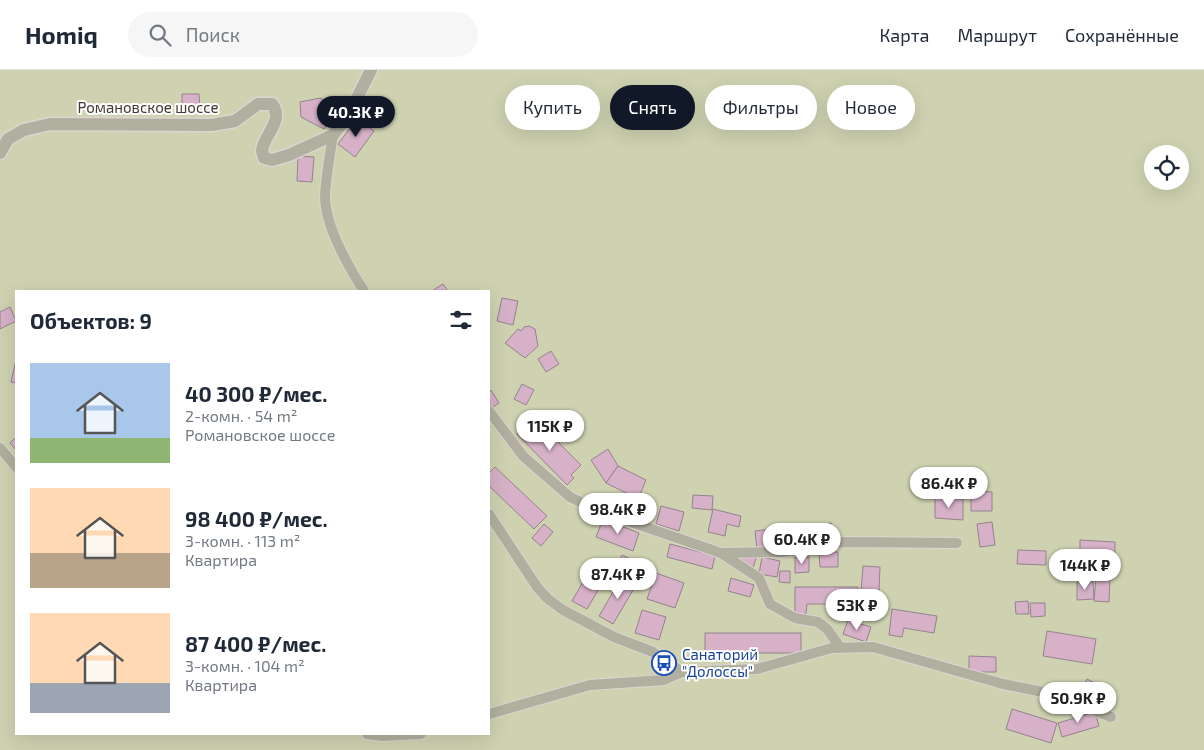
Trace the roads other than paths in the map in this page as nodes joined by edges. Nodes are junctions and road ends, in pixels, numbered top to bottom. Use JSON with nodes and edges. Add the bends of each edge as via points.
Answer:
{"nodes":[{"id":1,"x":371,"y":70,"type":"edge"},
{"id":2,"x":333,"y":135,"type":"junction"},
{"id":3,"x":0,"y":154,"type":"edge"},
{"id":4,"x":363,"y":290,"type":"edge"},
{"id":5,"x":490,"y":412,"type":"edge"},
{"id":6,"x":0,"y":448,"type":"edge"},
{"id":7,"x":15,"y":466,"type":"edge"},
{"id":8,"x":490,"y":516,"type":"edge"},
{"id":9,"x":957,"y":543,"type":"dead end"},
{"id":10,"x":721,"y":553,"type":"junction"},
{"id":11,"x":840,"y":647,"type":"junction"},
{"id":12,"x":682,"y":672,"type":"junction"},
{"id":13,"x":490,"y":714,"type":"edge"},
{"id":14,"x":1111,"y":717,"type":"dead end"},
{"id":15,"x":374,"y":735,"type":"edge"},
{"id":16,"x":402,"y":735,"type":"edge"}],
"edges":[{"from":1,"to":2,"type":"street","name":"Романовское шоссе","via":[[348,116]]},
{"from":2,"to":3,"type":"street","name":"Романовское шоссе","via":[[289,155],[267,160],[262,155],[262,147],[272,130],[276,114],[272,104],[263,103],[235,121],[212,126],[68,123],[37,126],[8,139]]},
{"from":2,"to":4,"type":"street","via":[[325,197],[327,217],[349,268]]},
{"from":5,"to":10,"type":"street","via":[[523,456],[570,497],[600,511]]},
{"from":6,"to":7,"type":"street"},
{"from":8,"to":12,"type":"street","via":[[548,599],[614,637],[652,652]]},
{"from":9,"to":10,"type":"street","via":[[845,542],[781,552]]},
{"from":10,"to":11,"type":"street","via":[[759,578],[770,604],[795,618],[818,622]]},
{"from":11,"to":12,"type":"street","via":[[757,669]]},
{"from":11,"to":14,"type":"street","via":[[872,647],[1003,684],[1053,694]]},
{"from":12,"to":13,"type":"street","via":[[664,680],[590,685]]},
{"from":15,"to":16,"type":"street"}]}
